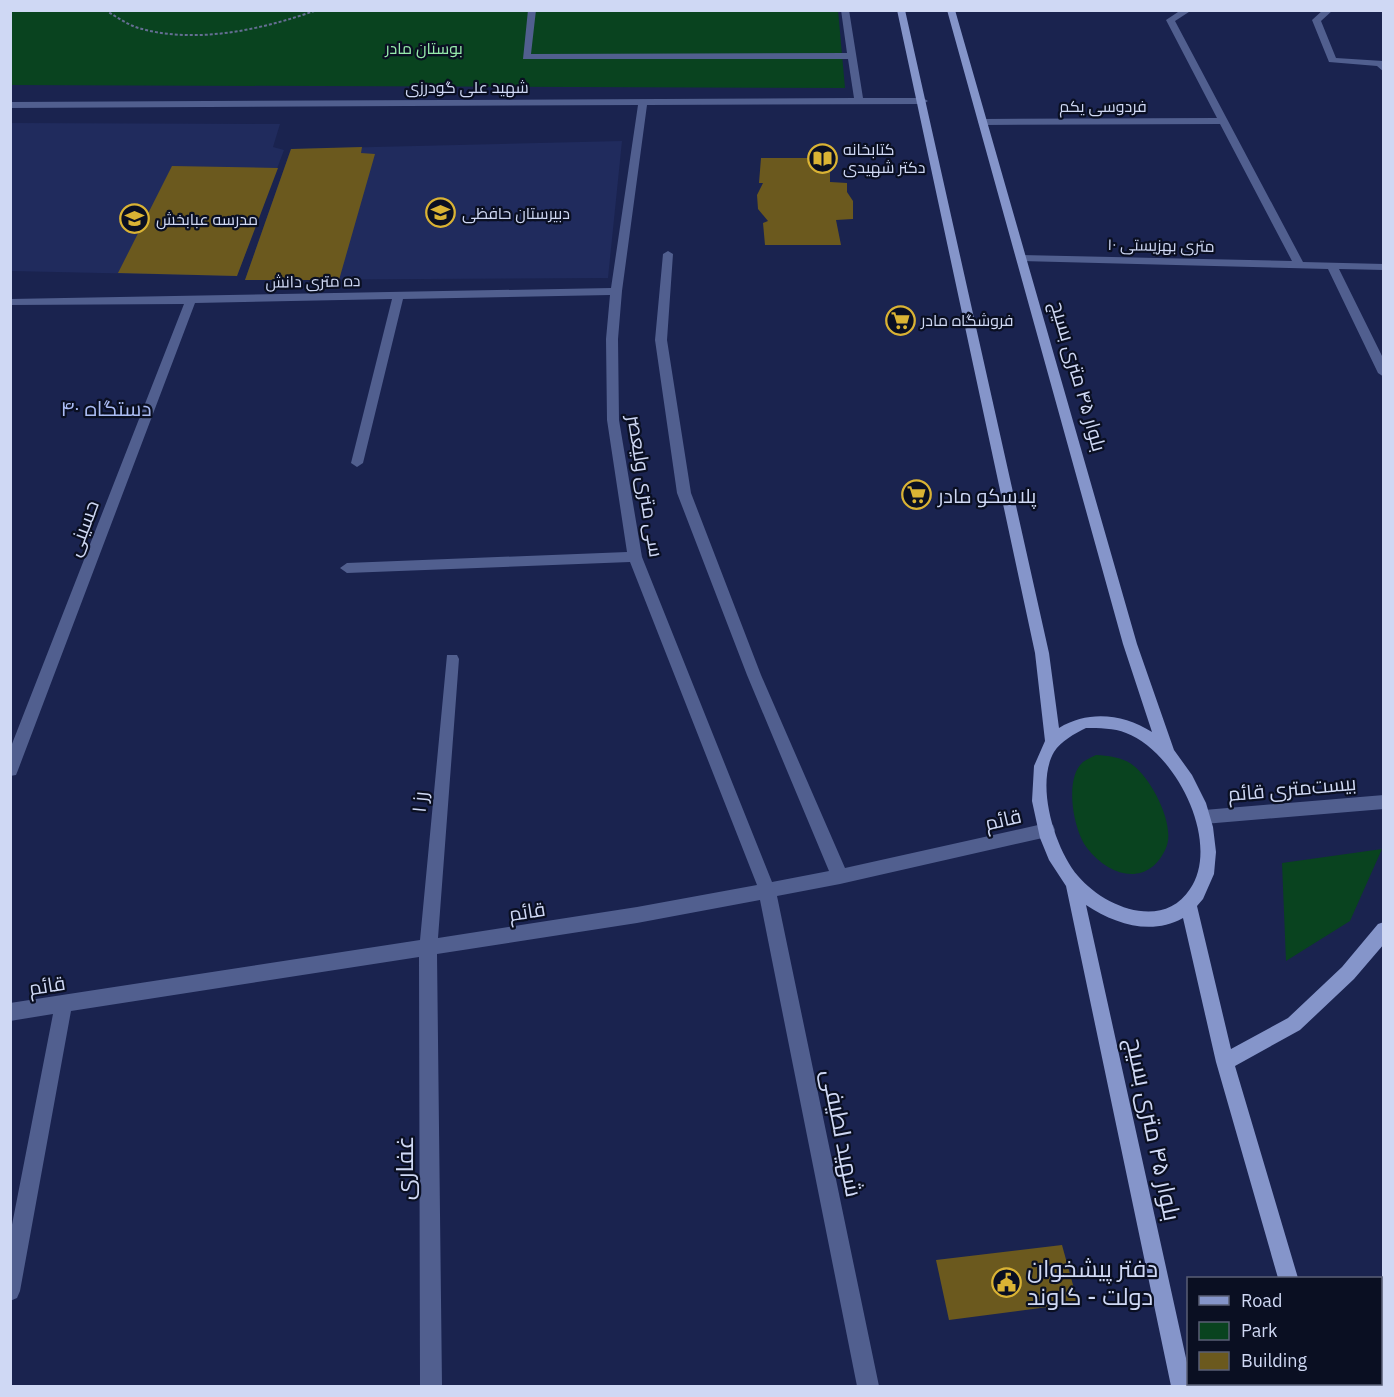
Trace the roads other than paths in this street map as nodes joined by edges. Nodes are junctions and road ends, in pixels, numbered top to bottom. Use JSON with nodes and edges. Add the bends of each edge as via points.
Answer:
{"nodes":[{"id":1,"x":531,"y":10,"type":"edge"},
{"id":2,"x":845,"y":10,"type":"edge"},
{"id":3,"x":901,"y":10,"type":"edge"},
{"id":4,"x":951,"y":10,"type":"edge"},
{"id":5,"x":1188,"y":10,"type":"edge"},
{"id":6,"x":1329,"y":10,"type":"edge"},
{"id":7,"x":853,"y":56,"type":"junction"},
{"id":8,"x":1383,"y":69,"type":"edge"},
{"id":9,"x":643,"y":101,"type":"junction"},
{"id":10,"x":859,"y":101,"type":"junction"},
{"id":11,"x":923,"y":101,"type":"junction"},
{"id":12,"x":10,"y":105,"type":"edge"},
{"id":13,"x":1223,"y":121,"type":"junction"},
{"id":14,"x":982,"y":122,"type":"junction"},
{"id":15,"x":668,"y":254,"type":"dead end"},
{"id":16,"x":1021,"y":258,"type":"junction"},
{"id":17,"x":1299,"y":265,"type":"junction"},
{"id":18,"x":1332,"y":266,"type":"junction"},
{"id":19,"x":1383,"y":267,"type":"edge"},
{"id":20,"x":616,"y":291,"type":"junction"},
{"id":21,"x":399,"y":296,"type":"junction"},
{"id":22,"x":191,"y":300,"type":"junction"},
{"id":23,"x":10,"y":302,"type":"edge"},
{"id":24,"x":1383,"y":373,"type":"edge"},
{"id":25,"x":357,"y":463,"type":"dead end"},
{"id":26,"x":634,"y":557,"type":"junction"},
{"id":27,"x":347,"y":568,"type":"dead end"},
{"id":28,"x":452,"y":659,"type":"dead end"},
{"id":29,"x":1053,"y":744,"type":"junction"},
{"id":30,"x":1167,"y":753,"type":"junction"},
{"id":31,"x":10,"y":770,"type":"edge"},
{"id":32,"x":1383,"y":802,"type":"edge"},
{"id":33,"x":1204,"y":817,"type":"junction"},
{"id":34,"x":1047,"y":830,"type":"junction"},
{"id":35,"x":840,"y":877,"type":"junction"},
{"id":36,"x":1073,"y":882,"type":"junction"},
{"id":37,"x":767,"y":890,"type":"junction"},
{"id":38,"x":1189,"y":908,"type":"junction"},
{"id":39,"x":1383,"y":930,"type":"edge"},
{"id":40,"x":428,"y":949,"type":"junction"},
{"id":41,"x":64,"y":1003,"type":"junction"},
{"id":42,"x":10,"y":1012,"type":"edge"},
{"id":43,"x":1226,"y":1062,"type":"junction"},
{"id":44,"x":1288,"y":1277,"type":"edge"},
{"id":45,"x":10,"y":1291,"type":"edge"},
{"id":46,"x":431,"y":1386,"type":"edge"},
{"id":47,"x":868,"y":1386,"type":"edge"},
{"id":48,"x":1182,"y":1386,"type":"edge"}],
"edges":[{"from":1,"to":7,"type":"street","via":[[526,57]]},
{"from":2,"to":7,"type":"street"},
{"from":3,"to":11,"type":"main road"},
{"from":4,"to":14,"type":"main road","name":"بلوار ۴۵ متری بسیج"},
{"from":5,"to":13,"type":"street","via":[[1170,20]]},
{"from":6,"to":8,"type":"street","via":[[1316,20],[1332,60],[1380,63]]},
{"from":7,"to":10,"type":"street"},
{"from":9,"to":10,"type":"street","name":"شهید علی گودرزی"},
{"from":9,"to":12,"type":"street","name":"شهید علی گودرزی"},
{"from":9,"to":20,"type":"street","name":"سی متری ولیعصر"},
{"from":10,"to":11,"type":"street","name":"شهید علی گودرزی"},
{"from":11,"to":29,"type":"main road","via":[[1042,653]]},
{"from":13,"to":14,"type":"street","name":"فردوسی یکم"},
{"from":13,"to":17,"type":"street"},
{"from":14,"to":16,"type":"main road","name":"بلوار ۴۵ متری بسیج"},
{"from":15,"to":35,"type":"street","via":[[661,340],[684,493],[754,675]]},
{"from":16,"to":17,"type":"street","name":"۱۰ متری بهزیستی"},
{"from":16,"to":30,"type":"main road","name":"بلوار ۴۵ متری بسیج","via":[[1130,644]]},
{"from":17,"to":18,"type":"street","name":"۱۰ متری بهزیستی"},
{"from":18,"to":19,"type":"street","name":"۱۰ متری بهزیستی"},
{"from":18,"to":24,"type":"street"},
{"from":20,"to":21,"type":"street","name":"ده متری دانش"},
{"from":20,"to":26,"type":"street","name":"سی متری ولیعصر","via":[[613,420]]},
{"from":21,"to":22,"type":"street","name":"ده متری دانش"},
{"from":21,"to":25,"type":"street"},
{"from":22,"to":23,"type":"street","name":"ده متری دانش"},
{"from":22,"to":31,"type":"street","name":"حسینی"},
{"from":26,"to":27,"type":"street"},
{"from":26,"to":37,"type":"street","name":"سی متری ولیعصر"},
{"from":28,"to":40,"type":"street","name":"رز ۱"},
{"from":29,"to":30,"type":"main road","via":[[1064,731],[1085,722],[1113,722],[1140,731]]},
{"from":29,"to":34,"type":"main road","via":[[1047,751],[1039,780],[1041,814]]},
{"from":30,"to":33,"type":"main road","via":[[1188,782]]},
{"from":32,"to":33,"type":"street","name":"بیست‌متری قائم"},
{"from":33,"to":38,"type":"main road","via":[[1204,882]]},
{"from":34,"to":35,"type":"street","name":"قائم"},
{"from":34,"to":36,"type":"main road","via":[[1052,848]]},
{"from":35,"to":37,"type":"street","name":"قائم"},
{"from":36,"to":38,"type":"main road","via":[[1103,907],[1132,920],[1163,920]]},
{"from":36,"to":48,"type":"main road","name":"بلوار ۴۵ متری بسیج"},
{"from":37,"to":40,"type":"street","name":"قائم"},
{"from":37,"to":47,"type":"street","name":"شهید لطیفی"},
{"from":38,"to":43,"type":"main road"},
{"from":39,"to":43,"type":"main road","via":[[1348,973],[1294,1023]]},
{"from":40,"to":41,"type":"street","name":"قائم"},
{"from":40,"to":46,"type":"street","name":"غفاری"},
{"from":41,"to":42,"type":"street","name":"قائم"},
{"from":41,"to":45,"type":"street"},
{"from":43,"to":44,"type":"main road"}]}
